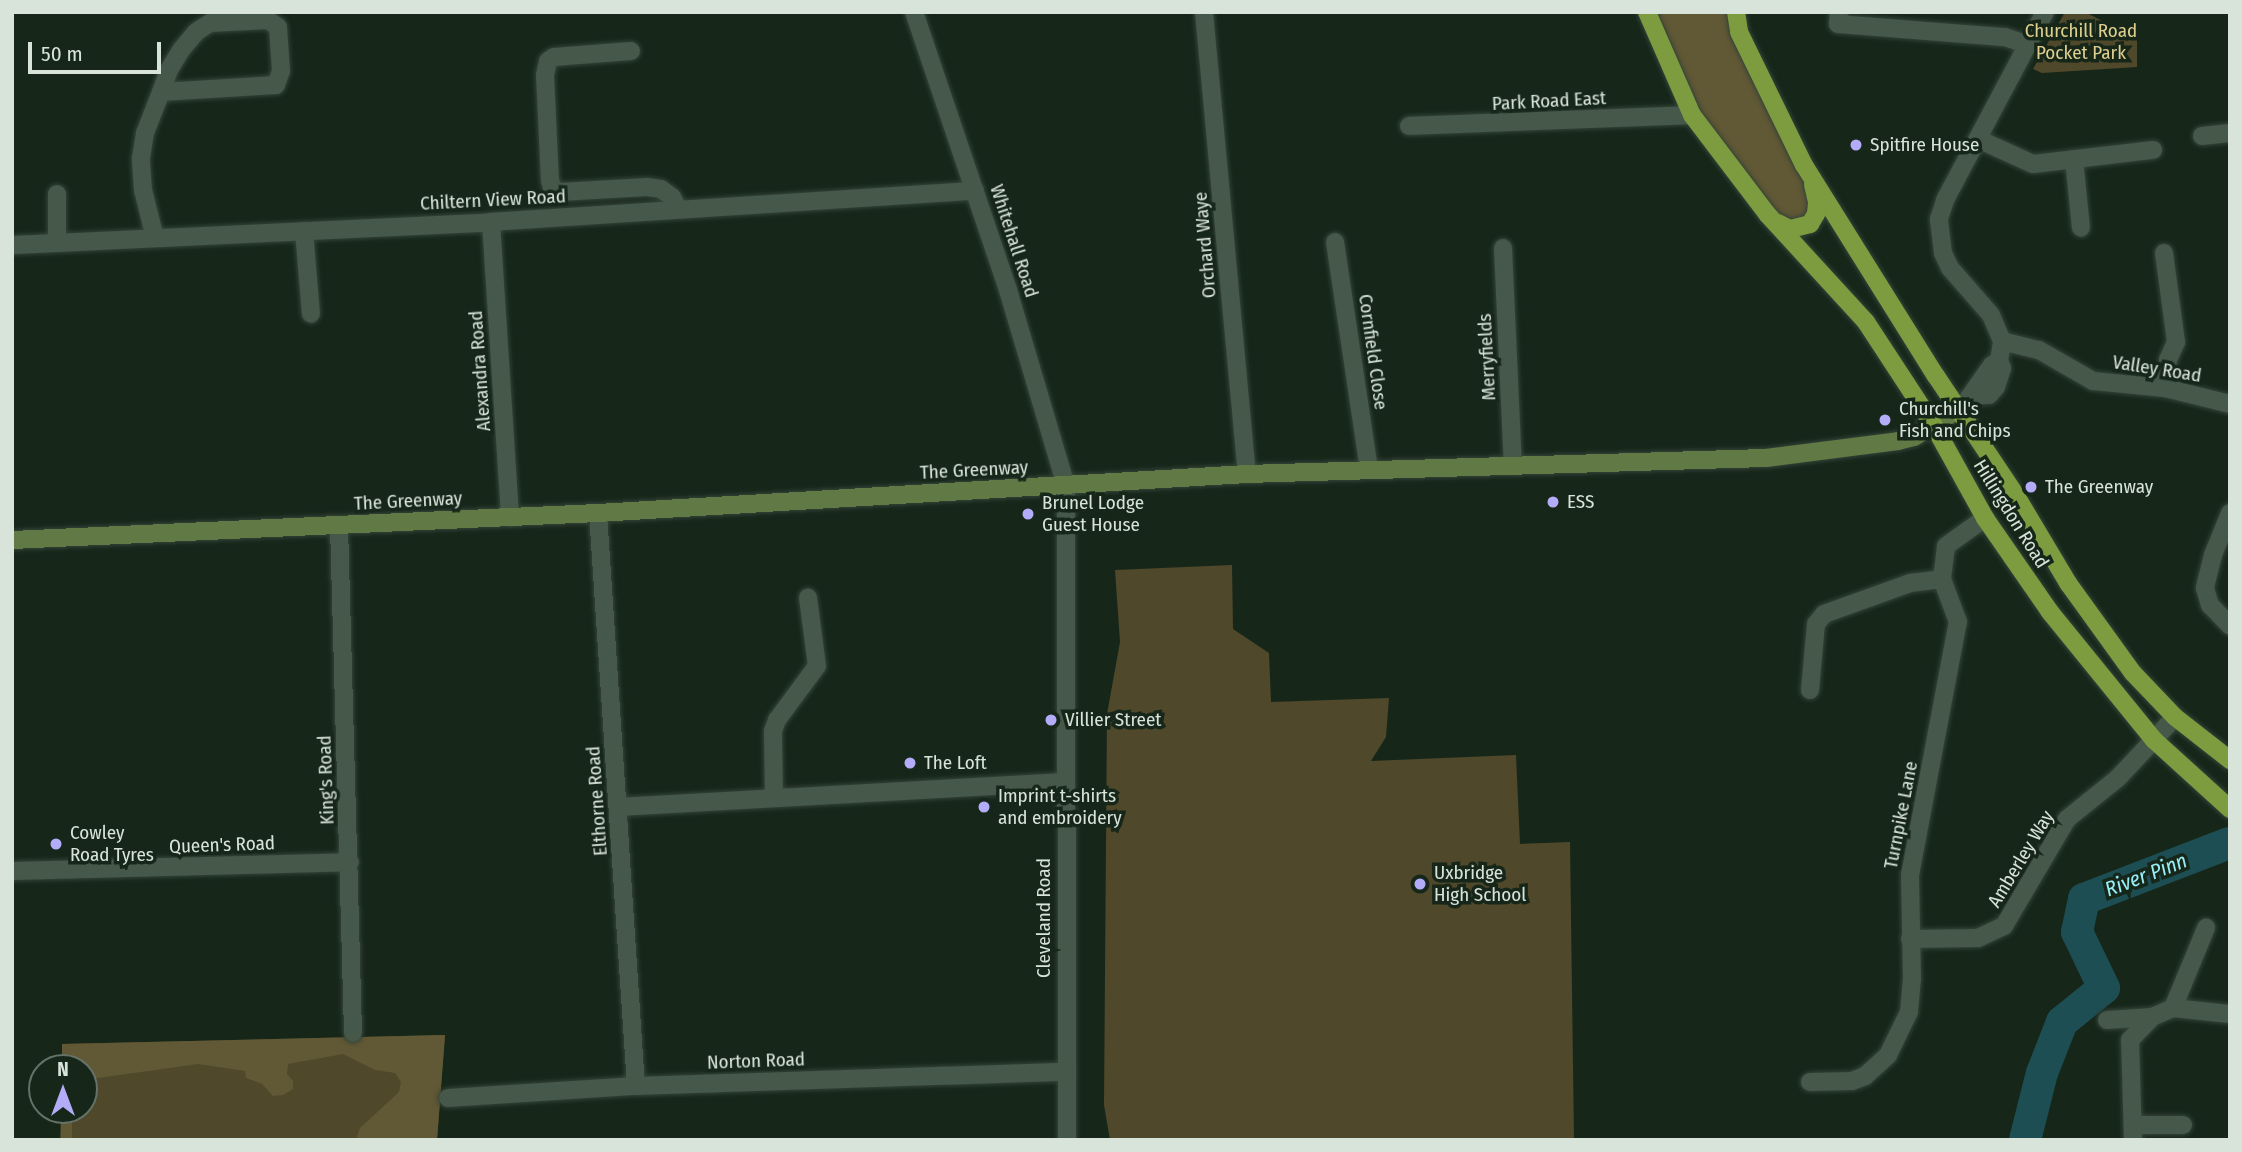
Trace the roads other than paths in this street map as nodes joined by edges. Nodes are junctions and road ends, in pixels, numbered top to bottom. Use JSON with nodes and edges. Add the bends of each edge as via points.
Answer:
{"nodes":[{"id":1,"x":914,"y":12,"type":"edge"},
{"id":2,"x":1204,"y":12,"type":"edge"},
{"id":3,"x":1647,"y":12,"type":"edge"},
{"id":4,"x":1736,"y":12,"type":"edge"},
{"id":5,"x":2045,"y":12,"type":"edge"},
{"id":6,"x":1838,"y":18,"type":"edge"},
{"id":7,"x":2028,"y":44,"type":"junction"},
{"id":8,"x":631,"y":51,"type":"dead end"},
{"id":9,"x":161,"y":92,"type":"junction"},
{"id":10,"x":1692,"y":116,"type":"junction"},
{"id":11,"x":1409,"y":126,"type":"dead end"},
{"id":12,"x":2230,"y":132,"type":"edge"},
{"id":13,"x":2202,"y":136,"type":"dead end"},
{"id":14,"x":1980,"y":140,"type":"junction"},
{"id":15,"x":2153,"y":150,"type":"dead end"},
{"id":16,"x":2074,"y":159,"type":"junction"},
{"id":17,"x":1804,"y":164,"type":"junction"},
{"id":18,"x":975,"y":191,"type":"junction"},
{"id":19,"x":57,"y":194,"type":"dead end"},
{"id":20,"x":678,"y":209,"type":"junction"},
{"id":21,"x":1768,"y":215,"type":"junction"},
{"id":22,"x":491,"y":222,"type":"junction"},
{"id":23,"x":2081,"y":228,"type":"dead end"},
{"id":24,"x":304,"y":231,"type":"junction"},
{"id":25,"x":155,"y":238,"type":"junction"},
{"id":26,"x":1335,"y":242,"type":"dead end"},
{"id":27,"x":57,"y":243,"type":"junction"},
{"id":28,"x":12,"y":244,"type":"edge"},
{"id":29,"x":1503,"y":248,"type":"dead end"},
{"id":30,"x":2164,"y":253,"type":"dead end"},
{"id":31,"x":311,"y":314,"type":"dead end"},
{"id":32,"x":2002,"y":341,"type":"junction"},
{"id":33,"x":2165,"y":388,"type":"junction"},
{"id":34,"x":2230,"y":404,"type":"edge"},
{"id":35,"x":1959,"y":409,"type":"junction"},
{"id":36,"x":1934,"y":426,"type":"junction"},
{"id":37,"x":1513,"y":465,"type":"junction"},
{"id":38,"x":1369,"y":469,"type":"junction"},
{"id":39,"x":1247,"y":474,"type":"junction"},
{"id":40,"x":1066,"y":486,"type":"junction"},
{"id":41,"x":598,"y":513,"type":"junction"},
{"id":42,"x":2230,"y":513,"type":"edge"},
{"id":43,"x":510,"y":517,"type":"junction"},
{"id":44,"x":1985,"y":518,"type":"junction"},
{"id":45,"x":339,"y":525,"type":"junction"},
{"id":46,"x":12,"y":540,"type":"edge"},
{"id":47,"x":1941,"y":579,"type":"junction"},
{"id":48,"x":808,"y":598,"type":"dead end"},
{"id":49,"x":2230,"y":626,"type":"edge"},
{"id":50,"x":1810,"y":690,"type":"dead end"},
{"id":51,"x":2175,"y":717,"type":"junction"},
{"id":52,"x":2154,"y":740,"type":"junction"},
{"id":53,"x":2230,"y":760,"type":"edge"},
{"id":54,"x":1065,"y":782,"type":"junction"},
{"id":55,"x":774,"y":798,"type":"junction"},
{"id":56,"x":618,"y":807,"type":"junction"},
{"id":57,"x":2230,"y":809,"type":"edge"},
{"id":58,"x":350,"y":862,"type":"junction"},
{"id":59,"x":12,"y":872,"type":"edge"},
{"id":60,"x":2206,"y":928,"type":"dead end"},
{"id":61,"x":1910,"y":939,"type":"junction"},
{"id":62,"x":2173,"y":1008,"type":"junction"},
{"id":63,"x":2230,"y":1014,"type":"edge"},
{"id":64,"x":2152,"y":1017,"type":"junction"},
{"id":65,"x":2107,"y":1020,"type":"dead end"},
{"id":66,"x":353,"y":1033,"type":"dead end"},
{"id":67,"x":1065,"y":1072,"type":"junction"},
{"id":68,"x":1810,"y":1082,"type":"dead end"},
{"id":69,"x":636,"y":1086,"type":"junction"},
{"id":70,"x":448,"y":1098,"type":"dead end"},
{"id":71,"x":2183,"y":1125,"type":"dead end"},
{"id":72,"x":2133,"y":1132,"type":"edge"},
{"id":73,"x":1067,"y":1140,"type":"edge"}],
"edges":[{"from":1,"to":18,"type":"street","name":"Whitehall Road"},
{"from":2,"to":39,"type":"street","name":"Orchard Waye"},
{"from":3,"to":10,"type":"main road","name":"Hillingdon Road"},
{"from":4,"to":17,"type":"main road","name":"Hillingdon Road","via":[[1739,32]]},
{"from":5,"to":7,"type":"street"},
{"from":6,"to":7,"type":"street","via":[[2005,37]]},
{"from":7,"to":14,"type":"street"},
{"from":8,"to":20,"type":"street","via":[[548,61],[552,188],[560,192],[661,189]]},
{"from":9,"to":9,"type":"street","via":[[181,50],[202,26],[268,20],[278,27],[281,71],[274,85]]},
{"from":9,"to":25,"type":"street","via":[[141,158],[143,190]]},
{"from":10,"to":11,"type":"street","name":"Park Road East"},
{"from":10,"to":21,"type":"main road","name":"Hillingdon Road"},
{"from":12,"to":13,"type":"street"},
{"from":14,"to":16,"type":"street","via":[[2033,164]]},
{"from":14,"to":32,"type":"street","via":[[1939,219],[1943,253],[1950,268],[1992,315]]},
{"from":15,"to":16,"type":"street"},
{"from":16,"to":23,"type":"street"},
{"from":17,"to":21,"type":"main road","via":[[1817,202],[1810,224],[1790,229]]},
{"from":17,"to":35,"type":"main road","name":"Hillingdon Road"},
{"from":18,"to":20,"type":"street","name":"Chiltern View Road"},
{"from":18,"to":40,"type":"street","name":"Whitehall Road"},
{"from":19,"to":27,"type":"street"},
{"from":20,"to":22,"type":"street","name":"Chiltern View Road"},
{"from":21,"to":36,"type":"main road","name":"Hillingdon Road","via":[[1866,322]]},
{"from":22,"to":24,"type":"street","name":"Chiltern View Road"},
{"from":22,"to":43,"type":"street","name":"Alexandra Road"},
{"from":24,"to":25,"type":"street","name":"Chiltern View Road"},
{"from":24,"to":31,"type":"street"},
{"from":25,"to":27,"type":"street","name":"Chiltern View Road"},
{"from":26,"to":38,"type":"street","name":"Cornfield Close"},
{"from":27,"to":28,"type":"street","name":"Chiltern View Road"},
{"from":29,"to":37,"type":"street","name":"Merryfields"},
{"from":30,"to":33,"type":"street","via":[[2176,342],[2168,360]]},
{"from":32,"to":33,"type":"street","name":"Valley Road","via":[[2039,350],[2094,381]]},
{"from":32,"to":35,"type":"street","via":[[2000,361]]},
{"from":33,"to":34,"type":"street","name":"Valley Road"},
{"from":35,"to":36,"type":"street","name":"The Greenway"},
{"from":35,"to":51,"type":"main road","name":"Hillingdon Road","via":[[2068,583],[2133,673]]},
{"from":36,"to":37,"type":"street","name":"The Greenway","via":[[1898,442],[1813,454]]},
{"from":36,"to":44,"type":"main road","name":"Hillingdon Road"},
{"from":37,"to":38,"type":"street","name":"The Greenway"},
{"from":38,"to":39,"type":"street","name":"The Greenway"},
{"from":39,"to":40,"type":"street","name":"The Greenway"},
{"from":40,"to":41,"type":"street","name":"The Greenway"},
{"from":40,"to":54,"type":"street","name":"Cleveland Road"},
{"from":41,"to":43,"type":"street","name":"The Greenway"},
{"from":41,"to":56,"type":"street","name":"Elthorne Road"},
{"from":42,"to":49,"type":"street","via":[[2206,579],[2210,604]]},
{"from":43,"to":45,"type":"street","name":"The Greenway"},
{"from":44,"to":47,"type":"street","via":[[1946,546]]},
{"from":44,"to":52,"type":"main road","name":"Hillingdon Road","via":[[2050,612]]},
{"from":45,"to":46,"type":"street","name":"The Greenway"},
{"from":45,"to":58,"type":"street","name":"King's Road"},
{"from":47,"to":50,"type":"street","via":[[1910,583],[1824,614],[1816,624]]},
{"from":47,"to":61,"type":"street","name":"Turnpike Lane","via":[[1958,622],[1910,875]]},
{"from":48,"to":55,"type":"street","via":[[817,666],[773,731]]},
{"from":51,"to":52,"type":"street","name":"Amberley Way"},
{"from":51,"to":53,"type":"main road","name":"Hillingdon Road"},
{"from":52,"to":57,"type":"main road","name":"Hillingdon Road"},
{"from":52,"to":61,"type":"street","name":"Amberley Way","via":[[2118,778],[2067,819],[2004,926],[1978,938]]},
{"from":54,"to":55,"type":"street"},
{"from":54,"to":67,"type":"street","name":"Cleveland Road"},
{"from":55,"to":56,"type":"street"},
{"from":56,"to":69,"type":"street","name":"Elthorne Road"},
{"from":58,"to":59,"type":"street","name":"Queen's Road"},
{"from":58,"to":66,"type":"street","name":"King's Road"},
{"from":60,"to":62,"type":"street"},
{"from":61,"to":68,"type":"street","name":"Turnpike Lane","via":[[1909,1012],[1888,1055],[1865,1076],[1852,1081]]},
{"from":62,"to":63,"type":"street"},
{"from":62,"to":64,"type":"street"},
{"from":64,"to":65,"type":"street"},
{"from":64,"to":72,"type":"street","via":[[2130,1040]]},
{"from":67,"to":69,"type":"street","name":"Norton Road"},
{"from":67,"to":73,"type":"street","name":"Cleveland Road"},
{"from":69,"to":70,"type":"street","name":"Norton Road"},
{"from":71,"to":72,"type":"street"}]}
